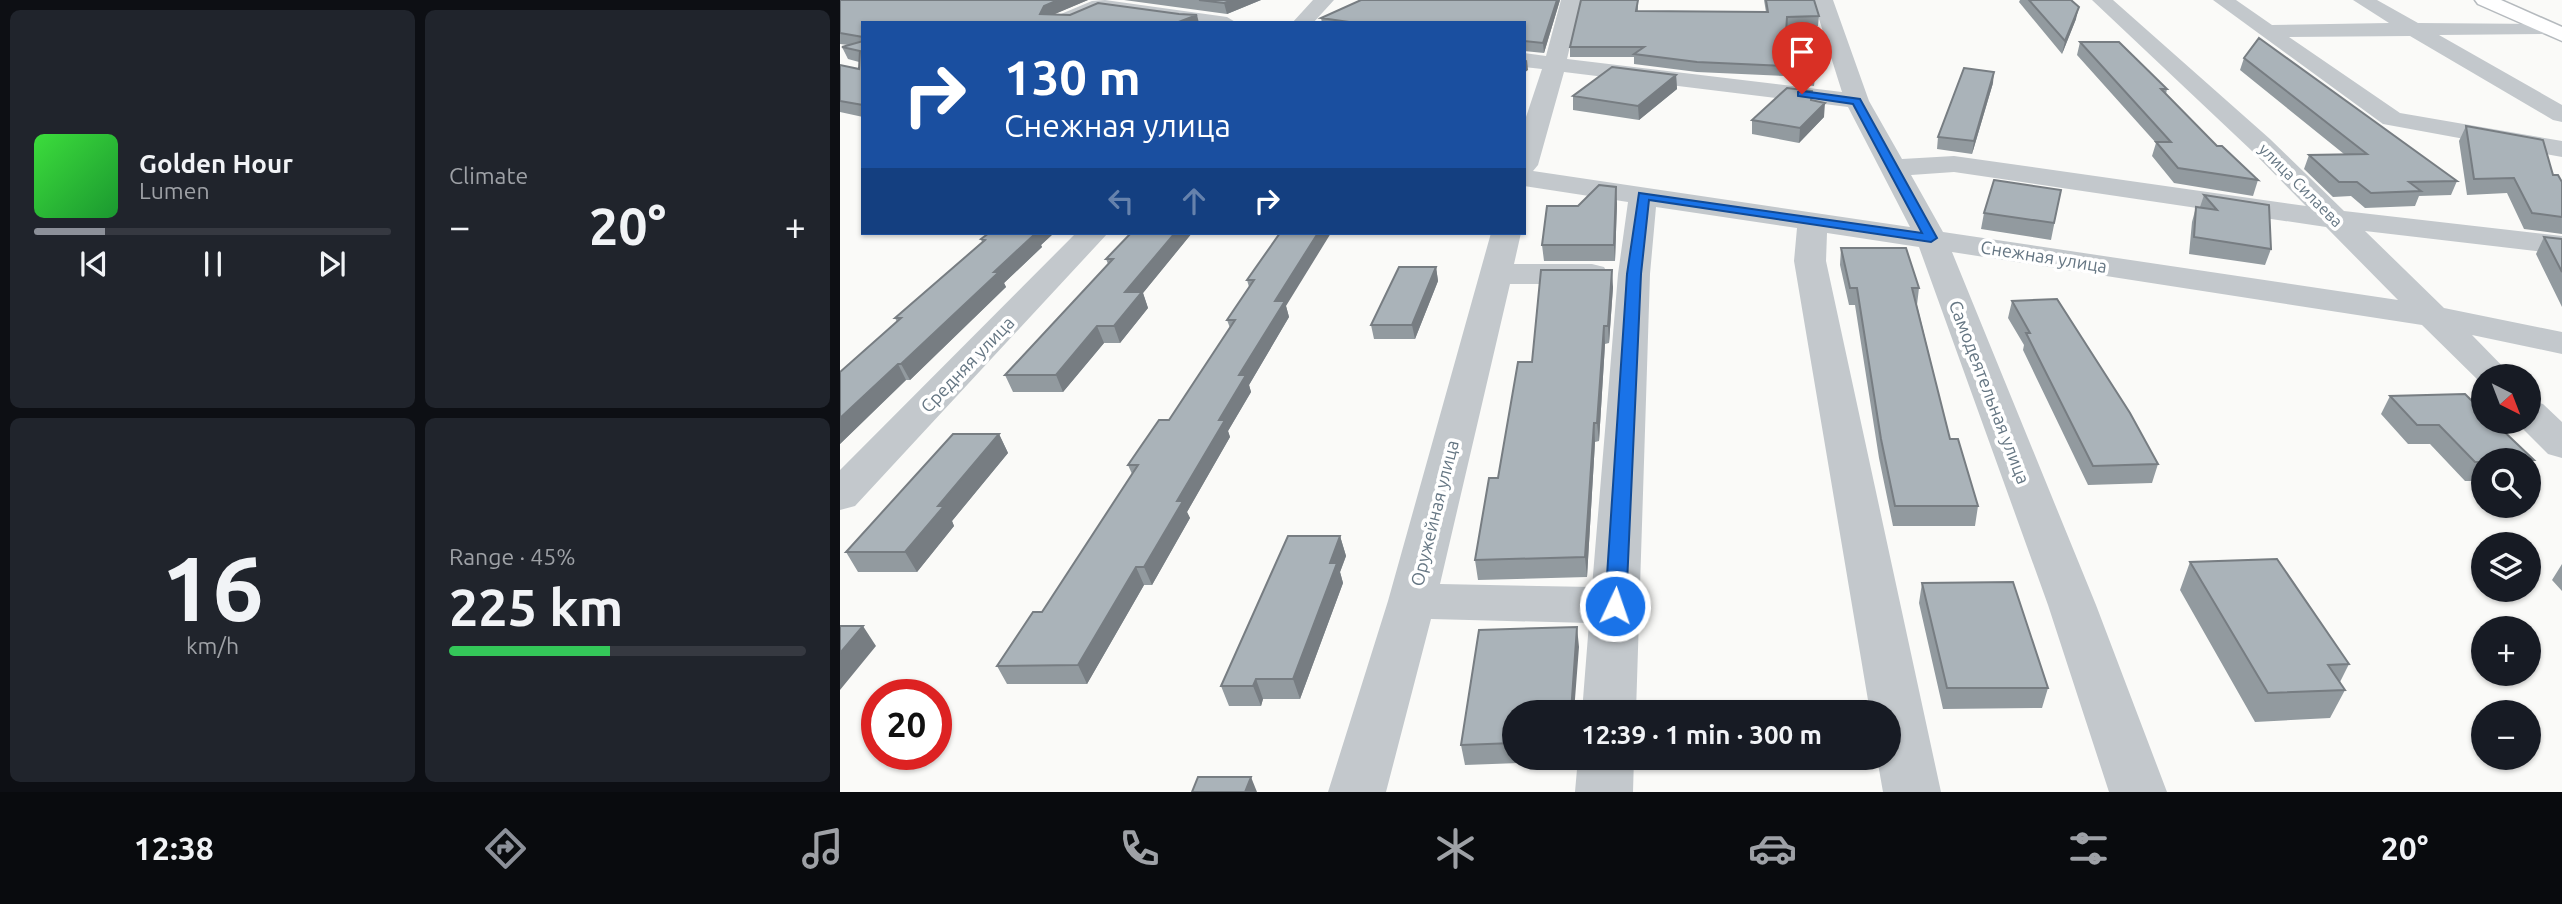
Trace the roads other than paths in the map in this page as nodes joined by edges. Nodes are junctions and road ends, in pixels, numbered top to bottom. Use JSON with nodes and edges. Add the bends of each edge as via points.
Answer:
{"nodes":[{"id":1,"x":1072,"y":0,"type":"edge"},
{"id":2,"x":1324,"y":0,"type":"edge"},
{"id":3,"x":1571,"y":0,"type":"edge"},
{"id":4,"x":1823,"y":0,"type":"edge"},
{"id":5,"x":2102,"y":0,"type":"edge"},
{"id":6,"x":2223,"y":0,"type":"edge"},
{"id":7,"x":2363,"y":0,"type":"edge"},
{"id":8,"x":2485,"y":0,"type":"edge"},
{"id":9,"x":1099,"y":5,"type":"junction"},
{"id":10,"x":1061,"y":21,"type":"edge"},
{"id":11,"x":1213,"y":21,"type":"edge"},
{"id":12,"x":1304,"y":21,"type":"edge"},
{"id":13,"x":2412,"y":28,"type":"junction"},
{"id":14,"x":2266,"y":31,"type":"junction"},
{"id":15,"x":2554,"y":32,"type":"edge"},
{"id":16,"x":1526,"y":60,"type":"edge"},
{"id":17,"x":1555,"y":63,"type":"junction"},
{"id":18,"x":1857,"y":101,"type":"junction"},
{"id":19,"x":2562,"y":115,"type":"edge"},
{"id":20,"x":2562,"y":149,"type":"edge"},
{"id":21,"x":1526,"y":157,"type":"edge"},
{"id":22,"x":1895,"y":168,"type":"junction"},
{"id":23,"x":1526,"y":178,"type":"edge"},
{"id":24,"x":1643,"y":196,"type":"junction"},
{"id":25,"x":2335,"y":219,"type":"junction"},
{"id":26,"x":1813,"y":221,"type":"junction"},
{"id":27,"x":1091,"y":235,"type":"edge"},
{"id":28,"x":1506,"y":235,"type":"edge"},
{"id":29,"x":1931,"y":238,"type":"junction"},
{"id":30,"x":2562,"y":245,"type":"edge"},
{"id":31,"x":1496,"y":274,"type":"junction"},
{"id":32,"x":1634,"y":274,"type":"junction"},
{"id":33,"x":2433,"y":316,"type":"junction"},
{"id":34,"x":2562,"y":343,"type":"edge"},
{"id":35,"x":2481,"y":364,"type":"edge"},
{"id":36,"x":2541,"y":424,"type":"edge"},
{"id":37,"x":2562,"y":445,"type":"edge"},
{"id":38,"x":840,"y":496,"type":"edge"},
{"id":39,"x":1412,"y":601,"type":"junction"},
{"id":40,"x":1615,"y":606,"type":"junction"},
{"id":41,"x":1610,"y":700,"type":"edge"},
{"id":42,"x":1605,"y":770,"type":"edge"},
{"id":43,"x":1357,"y":792,"type":"edge"},
{"id":44,"x":1604,"y":792,"type":"edge"},
{"id":45,"x":1912,"y":792,"type":"edge"},
{"id":46,"x":2138,"y":792,"type":"edge"}],
"edges":[{"from":1,"to":9,"type":"street"},
{"from":2,"to":12,"type":"street"},
{"from":3,"to":17,"type":"street"},
{"from":4,"to":18,"type":"street","name":"Самодеятельная улица"},
{"from":5,"to":25,"type":"street","name":"улица Силаева"},
{"from":6,"to":14,"type":"street"},
{"from":7,"to":13,"type":"street"},
{"from":8,"to":15,"type":"main road"},
{"from":9,"to":10,"type":"street"},
{"from":9,"to":11,"type":"street"},
{"from":13,"to":14,"type":"street"},
{"from":13,"to":15,"type":"street"},
{"from":13,"to":19,"type":"street"},
{"from":14,"to":20,"type":"street","via":[[2392,119]]},
{"from":16,"to":17,"type":"street"},
{"from":17,"to":18,"type":"street"},
{"from":17,"to":21,"type":"street"},
{"from":18,"to":22,"type":"street","name":"Самодеятельная улица"},
{"from":22,"to":25,"type":"street","via":[[1954,164]]},
{"from":22,"to":29,"type":"street","name":"Самодеятельная улица"},
{"from":23,"to":24,"type":"street","name":"Снежная улица"},
{"from":24,"to":26,"type":"street","name":"Снежная улица"},
{"from":24,"to":32,"type":"street"},
{"from":25,"to":30,"type":"street"},
{"from":25,"to":33,"type":"street","name":"улица Силаева"},
{"from":26,"to":29,"type":"street","name":"Снежная улица"},
{"from":26,"to":45,"type":"street","via":[[1810,261]]},
{"from":27,"to":38,"type":"street","name":"Средняя улица"},
{"from":28,"to":31,"type":"street","name":"Оружейная улица"},
{"from":29,"to":33,"type":"street","name":"Снежная улица"},
{"from":29,"to":46,"type":"street","name":"Самодеятельная улица","via":[[2072,605]]},
{"from":31,"to":32,"type":"street"},
{"from":31,"to":39,"type":"street","name":"Оружейная улица"},
{"from":32,"to":40,"type":"street"},
{"from":33,"to":34,"type":"street","name":"Снежная улица"},
{"from":33,"to":35,"type":"street","name":"улица Силаева"},
{"from":36,"to":37,"type":"street"},
{"from":39,"to":40,"type":"street"},
{"from":39,"to":43,"type":"street","name":"Оружейная улица"},
{"from":40,"to":41,"type":"street"},
{"from":42,"to":44,"type":"street"}]}
